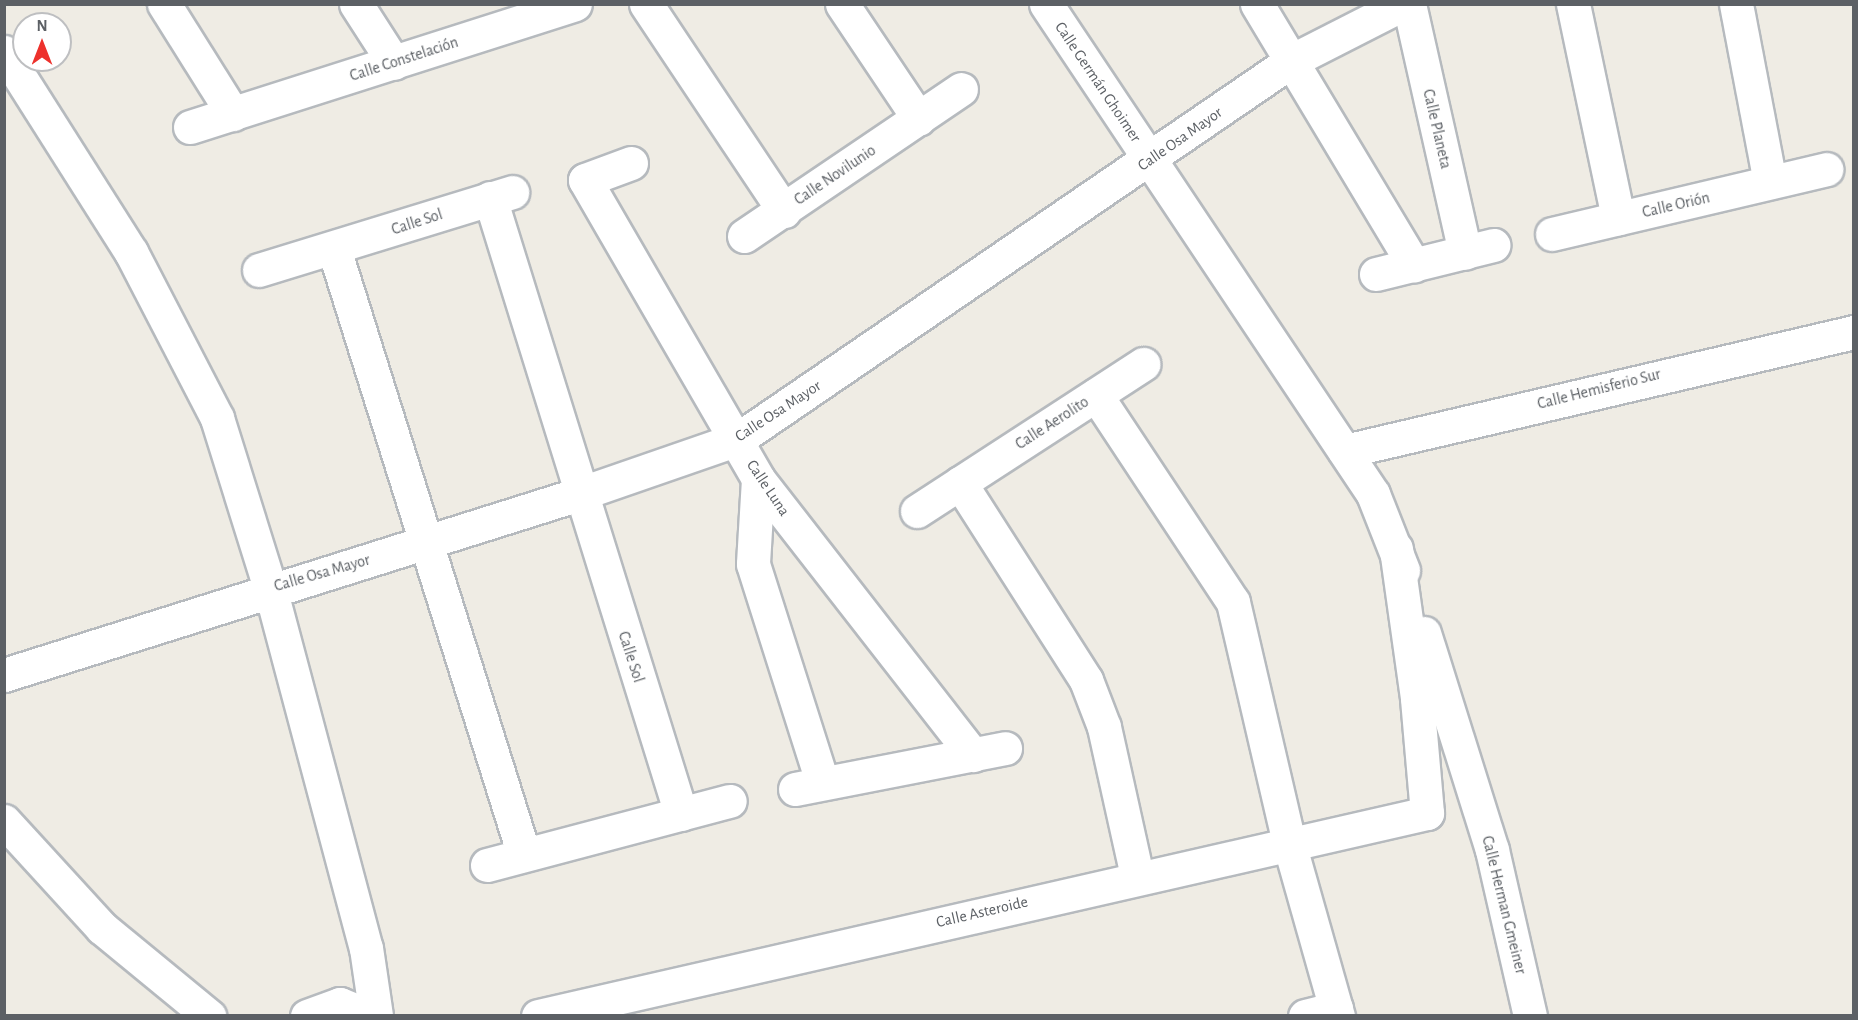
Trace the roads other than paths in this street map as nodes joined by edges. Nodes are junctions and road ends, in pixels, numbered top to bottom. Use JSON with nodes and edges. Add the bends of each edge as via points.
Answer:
{"nodes":[{"id":1,"x":164,"y":4,"type":"edge"},
{"id":2,"x":356,"y":4,"type":"edge"},
{"id":3,"x":646,"y":4,"type":"edge"},
{"id":4,"x":842,"y":4,"type":"edge"},
{"id":5,"x":1046,"y":4,"type":"edge"},
{"id":6,"x":1257,"y":4,"type":"edge"},
{"id":7,"x":1403,"y":4,"type":"edge"},
{"id":8,"x":1409,"y":4,"type":"edge"},
{"id":9,"x":1573,"y":4,"type":"edge"},
{"id":10,"x":1736,"y":4,"type":"edge"},
{"id":11,"x":572,"y":5,"type":"edge"},
{"id":12,"x":4,"y":52,"type":"edge"},
{"id":13,"x":1291,"y":61,"type":"junction"},
{"id":14,"x":394,"y":63,"type":"junction"},
{"id":15,"x":961,"y":89,"type":"dead end"},
{"id":16,"x":233,"y":114,"type":"junction"},
{"id":17,"x":919,"y":118,"type":"junction"},
{"id":18,"x":190,"y":127,"type":"dead end"},
{"id":19,"x":1150,"y":160,"type":"junction"},
{"id":20,"x":631,"y":163,"type":"dead end"},
{"id":21,"x":1826,"y":169,"type":"dead end"},
{"id":22,"x":1770,"y":182,"type":"junction"},
{"id":23,"x":784,"y":211,"type":"junction"},
{"id":24,"x":1617,"y":218,"type":"junction"},
{"id":25,"x":1552,"y":234,"type":"dead end"},
{"id":26,"x":744,"y":237,"type":"dead end"},
{"id":27,"x":334,"y":249,"type":"junction"},
{"id":28,"x":1414,"y":265,"type":"junction"},
{"id":29,"x":259,"y":270,"type":"dead end"},
{"id":30,"x":1376,"y":274,"type":"dead end"},
{"id":31,"x":1854,"y":332,"type":"edge"},
{"id":32,"x":1143,"y":364,"type":"dead end"},
{"id":33,"x":1096,"y":395,"type":"junction"},
{"id":34,"x":738,"y":439,"type":"junction"},
{"id":35,"x":1346,"y":451,"type":"junction"},
{"id":36,"x":758,"y":479,"type":"junction"},
{"id":37,"x":960,"y":483,"type":"junction"},
{"id":38,"x":579,"y":494,"type":"junction"},
{"id":39,"x":917,"y":511,"type":"dead end"},
{"id":40,"x":423,"y":544,"type":"junction"},
{"id":41,"x":1396,"y":548,"type":"junction"},
{"id":42,"x":270,"y":588,"type":"junction"},
{"id":43,"x":4,"y":675,"type":"edge"},
{"id":44,"x":1005,"y":748,"type":"dead end"},
{"id":45,"x":973,"y":754,"type":"junction"},
{"id":46,"x":730,"y":801,"type":"dead end"},
{"id":47,"x":681,"y":814,"type":"junction"},
{"id":48,"x":4,"y":821,"type":"edge"},
{"id":49,"x":1289,"y":843,"type":"junction"},
{"id":50,"x":524,"y":855,"type":"junction"},
{"id":51,"x":487,"y":865,"type":"dead end"},
{"id":52,"x":1137,"y":876,"type":"junction"},
{"id":53,"x":1326,"y":1013,"type":"edge"},
{"id":54,"x":208,"y":1016,"type":"edge"},
{"id":55,"x":307,"y":1016,"type":"edge"},
{"id":56,"x":370,"y":1016,"type":"edge"},
{"id":57,"x":376,"y":1016,"type":"edge"},
{"id":58,"x":538,"y":1016,"type":"edge"},
{"id":59,"x":1530,"y":1016,"type":"edge"}],
"edges":[{"from":1,"to":16,"type":"street"},
{"from":2,"to":14,"type":"street"},
{"from":3,"to":23,"type":"street","name":"Calle Novilunio"},
{"from":4,"to":17,"type":"street"},
{"from":5,"to":19,"type":"street","name":"Calle Germán Ghoimer"},
{"from":6,"to":13,"type":"street"},
{"from":7,"to":13,"type":"street","name":"Calle Osa Mayor"},
{"from":8,"to":28,"type":"street","name":"Calle Planeta","via":[[1479,249]]},
{"from":9,"to":24,"type":"street"},
{"from":10,"to":22,"type":"street"},
{"from":11,"to":14,"type":"street","name":"Calle Constelación"},
{"from":12,"to":42,"type":"street","via":[[131,252],[218,418]]},
{"from":13,"to":19,"type":"street","name":"Calle Osa Mayor"},
{"from":13,"to":28,"type":"street"},
{"from":14,"to":16,"type":"street","name":"Calle Constelación"},
{"from":15,"to":17,"type":"street","name":"Calle Novilunio"},
{"from":16,"to":18,"type":"street","name":"Calle Constelación"},
{"from":17,"to":23,"type":"street","name":"Calle Novilunio"},
{"from":19,"to":34,"type":"street","name":"Calle Osa Mayor"},
{"from":19,"to":35,"type":"street"},
{"from":20,"to":34,"type":"street","name":"Calle Luna","via":[[585,180]]},
{"from":21,"to":22,"type":"street","name":"Calle Orión"},
{"from":22,"to":24,"type":"street","name":"Calle Orión"},
{"from":23,"to":26,"type":"street"},
{"from":24,"to":25,"type":"street","name":"Calle Orión"},
{"from":27,"to":29,"type":"street","name":"Calle Sol"},
{"from":27,"to":38,"type":"street","name":"Calle Sol","via":[[501,195]]},
{"from":27,"to":40,"type":"street"},
{"from":28,"to":30,"type":"street","name":"Calle Planeta"},
{"from":31,"to":35,"type":"street","name":"Calle Hemisferio Sur"},
{"from":32,"to":33,"type":"street"},
{"from":33,"to":37,"type":"street","name":"Calle Aerolito"},
{"from":33,"to":49,"type":"street","name":"Calle Aerolito","via":[[1233,602]]},
{"from":34,"to":36,"type":"street","name":"Calle Luna"},
{"from":34,"to":38,"type":"street","name":"Calle Osa Mayor"},
{"from":35,"to":41,"type":"street","via":[[1373,494]]},
{"from":36,"to":45,"type":"street","name":"Calle Luna"},
{"from":36,"to":45,"type":"street","via":[[753,564],[809,786]]},
{"from":37,"to":39,"type":"street","name":"Calle Aerolito"},
{"from":37,"to":52,"type":"street","via":[[1086,680],[1104,727]]},
{"from":38,"to":40,"type":"street","name":"Calle Osa Mayor"},
{"from":38,"to":47,"type":"street","name":"Calle Sol"},
{"from":40,"to":42,"type":"street","name":"Calle Osa Mayor"},
{"from":40,"to":50,"type":"street"},
{"from":41,"to":49,"type":"street","name":"Calle Asteroide","via":[[1427,813]]},
{"from":41,"to":59,"type":"street","name":"Calle Herman Gmeiner","via":[[1476,795]]},
{"from":42,"to":43,"type":"street","name":"Calle Osa Mayor"},
{"from":42,"to":57,"type":"street","via":[[366,948]]},
{"from":44,"to":45,"type":"street"},
{"from":46,"to":47,"type":"street"},
{"from":47,"to":50,"type":"street"},
{"from":48,"to":54,"type":"street","via":[[102,927]]},
{"from":49,"to":52,"type":"street","name":"Calle Asteroide"},
{"from":49,"to":53,"type":"street","name":"Calle Aerolito"},
{"from":50,"to":51,"type":"street"},
{"from":52,"to":58,"type":"street","name":"Calle Asteroide"},
{"from":55,"to":56,"type":"street","via":[[340,1004]]}]}
